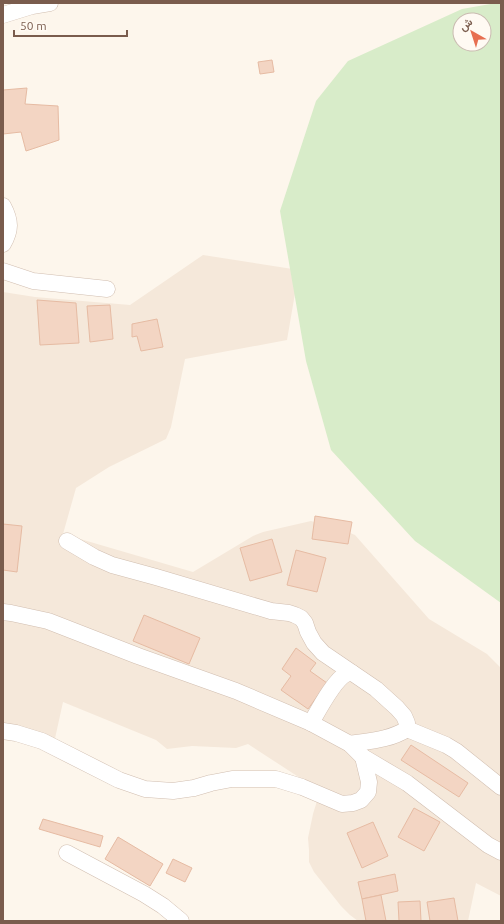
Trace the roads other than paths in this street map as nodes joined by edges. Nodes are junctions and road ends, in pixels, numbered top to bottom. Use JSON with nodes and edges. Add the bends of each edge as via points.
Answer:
{"nodes":[{"id":1,"x":50,"y":3,"type":"edge"},
{"id":2,"x":3,"y":15,"type":"edge"},
{"id":3,"x":3,"y":206,"type":"edge"},
{"id":4,"x":3,"y":244,"type":"edge"},
{"id":5,"x":3,"y":271,"type":"edge"},
{"id":6,"x":107,"y":289,"type":"dead end"},
{"id":7,"x":67,"y":541,"type":"dead end"},
{"id":8,"x":3,"y":612,"type":"edge"},
{"id":9,"x":352,"y":673,"type":"junction"},
{"id":10,"x":311,"y":723,"type":"junction"},
{"id":11,"x":407,"y":729,"type":"junction"},
{"id":12,"x":3,"y":731,"type":"edge"},
{"id":13,"x":350,"y":744,"type":"junction"},
{"id":14,"x":363,"y":757,"type":"junction"},
{"id":15,"x":501,"y":787,"type":"edge"},
{"id":16,"x":501,"y":852,"type":"edge"},
{"id":17,"x":68,"y":853,"type":"dead end"},
{"id":18,"x":181,"y":921,"type":"edge"}],
"edges":[{"from":1,"to":2,"type":"street"},
{"from":3,"to":4,"type":"street","via":[[9,224]]},
{"from":5,"to":6,"type":"street","via":[[33,281]]},
{"from":7,"to":9,"type":"street","via":[[112,565],[271,611],[295,615],[305,623],[314,643]]},
{"from":8,"to":10,"type":"street","via":[[48,621],[236,691]]},
{"from":9,"to":10,"type":"street","via":[[340,679]]},
{"from":9,"to":11,"type":"street","via":[[376,689],[397,708],[404,716]]},
{"from":10,"to":13,"type":"street"},
{"from":11,"to":13,"type":"street","via":[[382,739]]},
{"from":11,"to":15,"type":"street","via":[[456,751]]},
{"from":12,"to":14,"type":"street","via":[[42,741],[119,780],[145,789],[173,791],[232,779],[276,779],[302,786],[342,804],[361,800],[368,792],[369,782]]},
{"from":13,"to":14,"type":"street"},
{"from":14,"to":16,"type":"street","via":[[407,783],[488,846]]},
{"from":17,"to":18,"type":"street","via":[[144,894]]}]}
